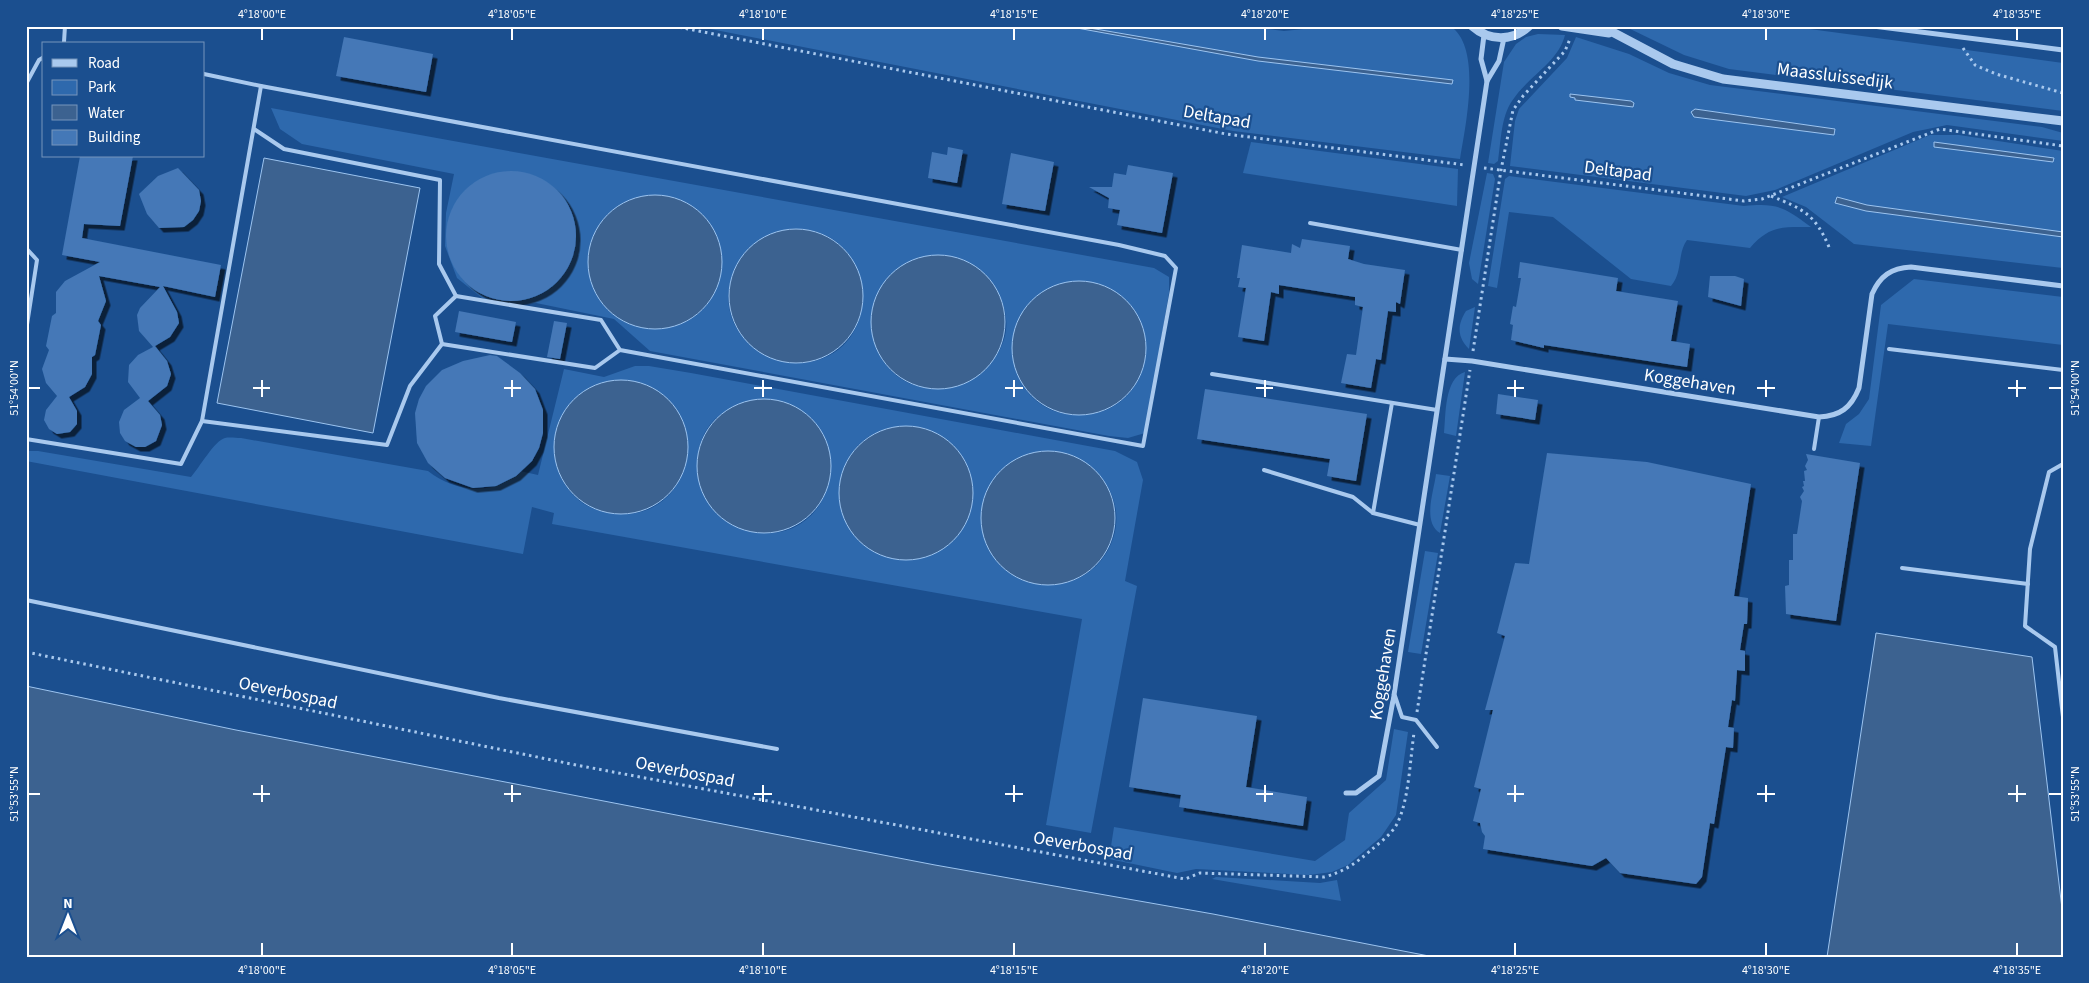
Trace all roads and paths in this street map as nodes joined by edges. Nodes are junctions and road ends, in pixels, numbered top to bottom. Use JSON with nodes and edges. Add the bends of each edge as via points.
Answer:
{"nodes":[{"id":1,"x":65,"y":26,"type":"edge"},
{"id":2,"x":673,"y":26,"type":"edge"},
{"id":3,"x":1472,"y":26,"type":"edge"},
{"id":4,"x":1529,"y":26,"type":"edge"},
{"id":5,"x":1562,"y":26,"type":"edge"},
{"id":6,"x":1601,"y":26,"type":"edge"},
{"id":7,"x":1873,"y":26,"type":"edge"},
{"id":8,"x":1573,"y":29,"type":"junction"},
{"id":9,"x":1612,"y":33,"type":"junction"},
{"id":10,"x":1484,"y":34,"type":"junction"},
{"id":11,"x":1954,"y":35,"type":"junction"},
{"id":12,"x":1504,"y":38,"type":"junction"},
{"id":13,"x":63,"y":42,"type":"edge"},
{"id":14,"x":2063,"y":50,"type":"edge"},
{"id":15,"x":42,"y":58,"type":"edge"},
{"id":16,"x":205,"y":74,"type":"edge"},
{"id":17,"x":1487,"y":81,"type":"junction"},
{"id":18,"x":26,"y":84,"type":"edge"},
{"id":19,"x":261,"y":86,"type":"junction"},
{"id":20,"x":2063,"y":93,"type":"edge"},
{"id":21,"x":2063,"y":121,"type":"edge"},
{"id":22,"x":254,"y":128,"type":"junction"},
{"id":23,"x":2063,"y":146,"type":"edge"},
{"id":24,"x":1474,"y":166,"type":"junction"},
{"id":25,"x":1501,"y":170,"type":"junction"},
{"id":26,"x":1770,"y":195,"type":"junction"},
{"id":27,"x":1310,"y":223,"type":"dead end"},
{"id":28,"x":1829,"y":247,"type":"dead end"},
{"id":29,"x":26,"y":248,"type":"edge"},
{"id":30,"x":1462,"y":250,"type":"junction"},
{"id":31,"x":2063,"y":286,"type":"edge"},
{"id":32,"x":456,"y":296,"type":"junction"},
{"id":33,"x":26,"y":331,"type":"edge"},
{"id":34,"x":442,"y":344,"type":"junction"},
{"id":35,"x":1889,"y":349,"type":"dead end"},
{"id":36,"x":620,"y":350,"type":"junction"},
{"id":37,"x":1445,"y":359,"type":"junction"},
{"id":38,"x":1472,"y":361,"type":"junction"},
{"id":39,"x":2063,"y":370,"type":"edge"},
{"id":40,"x":1212,"y":374,"type":"dead end"},
{"id":41,"x":1392,"y":403,"type":"junction"},
{"id":42,"x":1437,"y":410,"type":"junction"},
{"id":43,"x":1819,"y":417,"type":"junction"},
{"id":44,"x":202,"y":421,"type":"junction"},
{"id":45,"x":26,"y":438,"type":"edge"},
{"id":46,"x":1814,"y":449,"type":"dead end"},
{"id":47,"x":2063,"y":464,"type":"edge"},
{"id":48,"x":1264,"y":470,"type":"dead end"},
{"id":49,"x":1373,"y":513,"type":"junction"},
{"id":50,"x":1420,"y":525,"type":"junction"},
{"id":51,"x":1902,"y":568,"type":"dead end"},
{"id":52,"x":2028,"y":584,"type":"junction"},
{"id":53,"x":26,"y":600,"type":"edge"},
{"id":54,"x":26,"y":652,"type":"edge"},
{"id":55,"x":1394,"y":695,"type":"junction"},
{"id":56,"x":2063,"y":717,"type":"edge"},
{"id":57,"x":1416,"y":720,"type":"junction"},
{"id":58,"x":1437,"y":747,"type":"dead end"},
{"id":59,"x":777,"y":749,"type":"dead end"},
{"id":60,"x":1346,"y":793,"type":"dead end"}],
"edges":[{"from":1,"to":13,"type":"lane"},
{"from":2,"to":24,"type":"path","name":"Deltapad","via":[[1226,134]]},
{"from":3,"to":10,"type":"street"},
{"from":4,"to":12,"type":"street"},
{"from":5,"to":8,"type":"street","name":"Maassluissedijk"},
{"from":6,"to":9,"type":"street","name":"Maassluissedijk"},
{"from":7,"to":11,"type":"street"},
{"from":8,"to":9,"type":"street","name":"Maassluissedijk"},
{"from":8,"to":25,"type":"path","via":[[1565,51],[1513,110]]},
{"from":9,"to":21,"type":"street","name":"Maassluissedijk","via":[[1673,64],[1723,79]]},
{"from":10,"to":12,"type":"street"},
{"from":10,"to":17,"type":"street","name":"Koggehaven","via":[[1481,59]]},
{"from":11,"to":14,"type":"street"},
{"from":11,"to":20,"type":"path","via":[[1974,65]]},
{"from":12,"to":17,"type":"street","name":"Koggehaven","via":[[1500,61]]},
{"from":15,"to":18,"type":"lane"},
{"from":16,"to":19,"type":"lane"},
{"from":17,"to":24,"type":"street","name":"Koggehaven"},
{"from":19,"to":22,"type":"lane"},
{"from":19,"to":36,"type":"lane","via":[[1118,245],[1165,256],[1176,268],[1143,446]]},
{"from":22,"to":32,"type":"lane","via":[[284,149],[440,180],[439,264]]},
{"from":22,"to":44,"type":"lane"},
{"from":23,"to":26,"type":"path","via":[[1940,129]]},
{"from":24,"to":25,"type":"path","name":"Deltapad"},
{"from":24,"to":30,"type":"street","name":"Koggehaven"},
{"from":25,"to":26,"type":"path","name":"Deltapad","via":[[1744,201]]},
{"from":25,"to":38,"type":"path"},
{"from":26,"to":28,"type":"path","via":[[1811,216]]},
{"from":27,"to":30,"type":"lane"},
{"from":29,"to":33,"type":"lane","via":[[37,260]]},
{"from":30,"to":37,"type":"street","name":"Koggehaven"},
{"from":31,"to":43,"type":"street","name":"Koggehaven","via":[[1896,268],[1877,282],[1872,294],[1859,388],[1854,399],[1844,411],[1834,416]]},
{"from":32,"to":34,"type":"lane","via":[[435,316]]},
{"from":32,"to":36,"type":"lane","via":[[600,320]]},
{"from":34,"to":36,"type":"lane","via":[[595,368]]},
{"from":34,"to":44,"type":"lane","via":[[410,386],[387,445]]},
{"from":35,"to":39,"type":"lane"},
{"from":37,"to":38,"type":"street","name":"Koggehaven"},
{"from":37,"to":42,"type":"street","name":"Koggehaven"},
{"from":38,"to":43,"type":"street","name":"Koggehaven"},
{"from":38,"to":57,"type":"path"},
{"from":40,"to":41,"type":"lane"},
{"from":41,"to":42,"type":"lane"},
{"from":41,"to":49,"type":"lane"},
{"from":42,"to":50,"type":"street","name":"Koggehaven"},
{"from":43,"to":46,"type":"lane"},
{"from":44,"to":45,"type":"lane","via":[[180,464]]},
{"from":47,"to":52,"type":"lane","via":[[2049,472],[2030,548]]},
{"from":48,"to":49,"type":"lane","via":[[1353,497]]},
{"from":49,"to":50,"type":"lane"},
{"from":50,"to":55,"type":"street","name":"Koggehaven"},
{"from":51,"to":52,"type":"lane"},
{"from":52,"to":56,"type":"lane","via":[[2025,626],[2055,647]]},
{"from":53,"to":59,"type":"lane","via":[[499,698]]},
{"from":54,"to":57,"type":"path","name":"Oeverbospad","via":[[576,765],[1185,879],[1200,873],[1308,878],[1342,873],[1397,825]]},
{"from":55,"to":57,"type":"lane","via":[[1402,717]]},
{"from":55,"to":60,"type":"street","name":"Koggehaven","via":[[1379,776],[1356,793]]},
{"from":57,"to":58,"type":"lane"}]}
